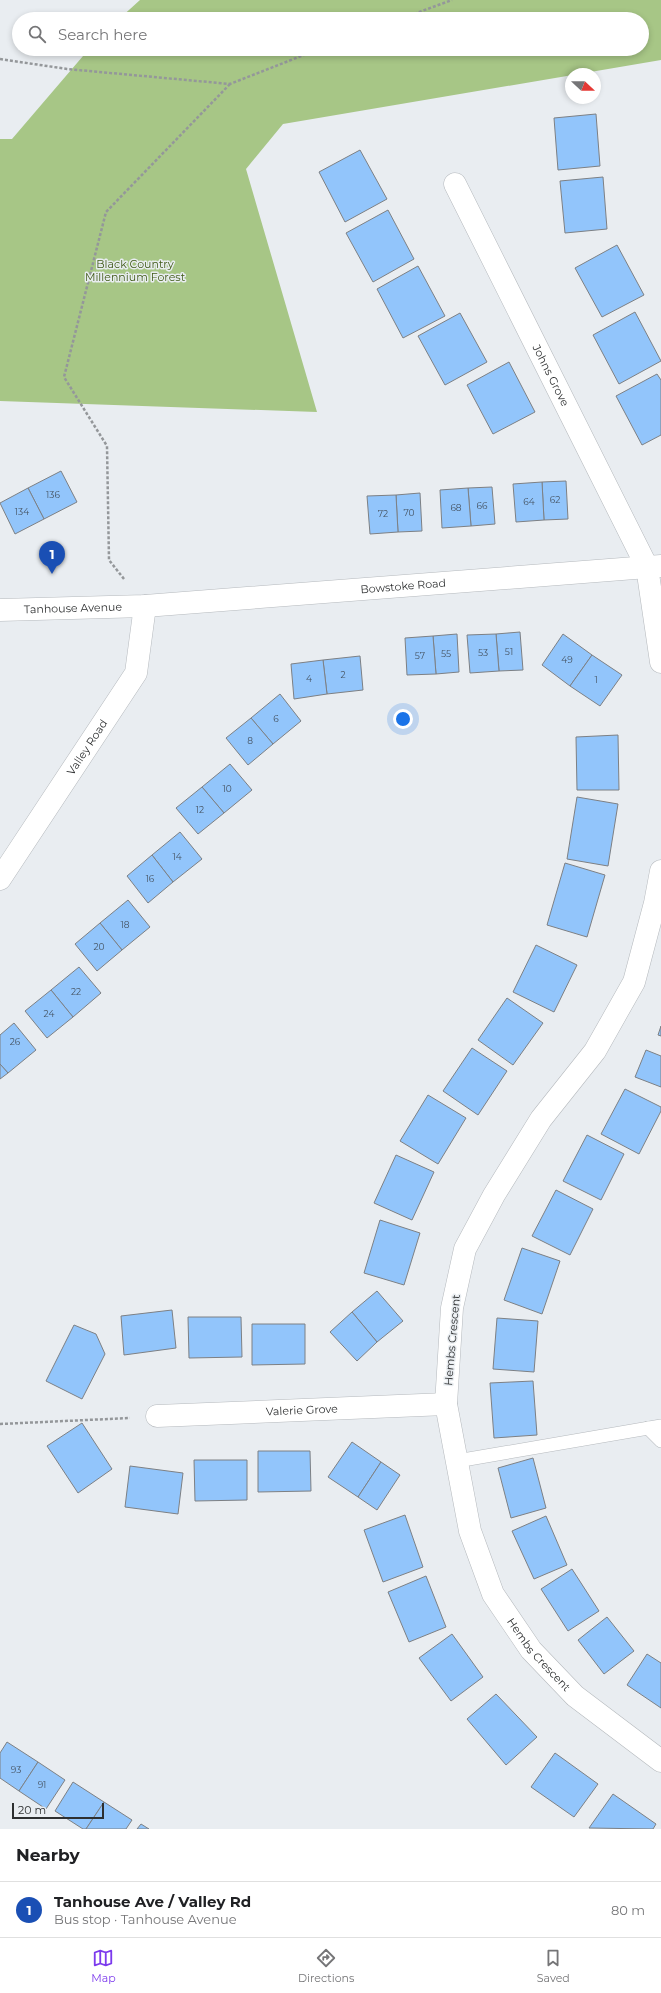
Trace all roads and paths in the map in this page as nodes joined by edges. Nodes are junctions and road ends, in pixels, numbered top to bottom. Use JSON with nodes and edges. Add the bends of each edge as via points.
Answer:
{"nodes":[{"id":1,"x":452,"y":0,"type":"edge"},
{"id":2,"x":419,"y":12,"type":"edge"},
{"id":3,"x":301,"y":56,"type":"edge"},
{"id":4,"x":0,"y":59,"type":"edge"},
{"id":5,"x":230,"y":84,"type":"junction"},
{"id":6,"x":455,"y":184,"type":"dead end"},
{"id":7,"x":654,"y":566,"type":"edge"},
{"id":8,"x":145,"y":606,"type":"junction"},
{"id":9,"x":0,"y":610,"type":"edge"},
{"id":10,"x":661,"y":662,"type":"edge"},
{"id":11,"x":661,"y":871,"type":"edge"},
{"id":12,"x":0,"y":879,"type":"edge"},
{"id":13,"x":446,"y":1404,"type":"junction"},
{"id":14,"x":157,"y":1416,"type":"joint"},
{"id":15,"x":0,"y":1424,"type":"edge"},
{"id":16,"x":655,"y":1427,"type":"edge"},
{"id":17,"x":661,"y":1441,"type":"edge"},
{"id":18,"x":457,"y":1461,"type":"junction"},
{"id":19,"x":661,"y":1761,"type":"edge"}],
"edges":[{"from":1,"to":2,"type":"path"},
{"from":3,"to":5,"type":"path"},
{"from":4,"to":5,"type":"path","via":[[67,69]]},
{"from":5,"to":8,"type":"path","via":[[106,212],[64,377],[107,446],[109,560]]},
{"from":6,"to":7,"type":"street","name":"Johns Grove"},
{"from":7,"to":8,"type":"street","name":"Bowstoke Road"},
{"from":7,"to":10,"type":"street"},
{"from":8,"to":9,"type":"street","name":"Tanhouse Avenue"},
{"from":8,"to":12,"type":"street","name":"Valley Road","via":[[136,673]]},
{"from":11,"to":13,"type":"street","name":"Hembs Crescent","via":[[634,982],[595,1051],[541,1119],[494,1195],[465,1249],[452,1308]]},
{"from":13,"to":14,"type":"street","name":"Valerie Grove"},
{"from":13,"to":18,"type":"street","name":"Hembs Crescent"},
{"from":14,"to":15,"type":"path"},
{"from":16,"to":17,"type":"lane"},
{"from":16,"to":18,"type":"lane"},
{"from":18,"to":19,"type":"street","name":"Hembs Crescent","via":[[470,1531],[493,1594],[531,1650],[575,1696]]}]}
